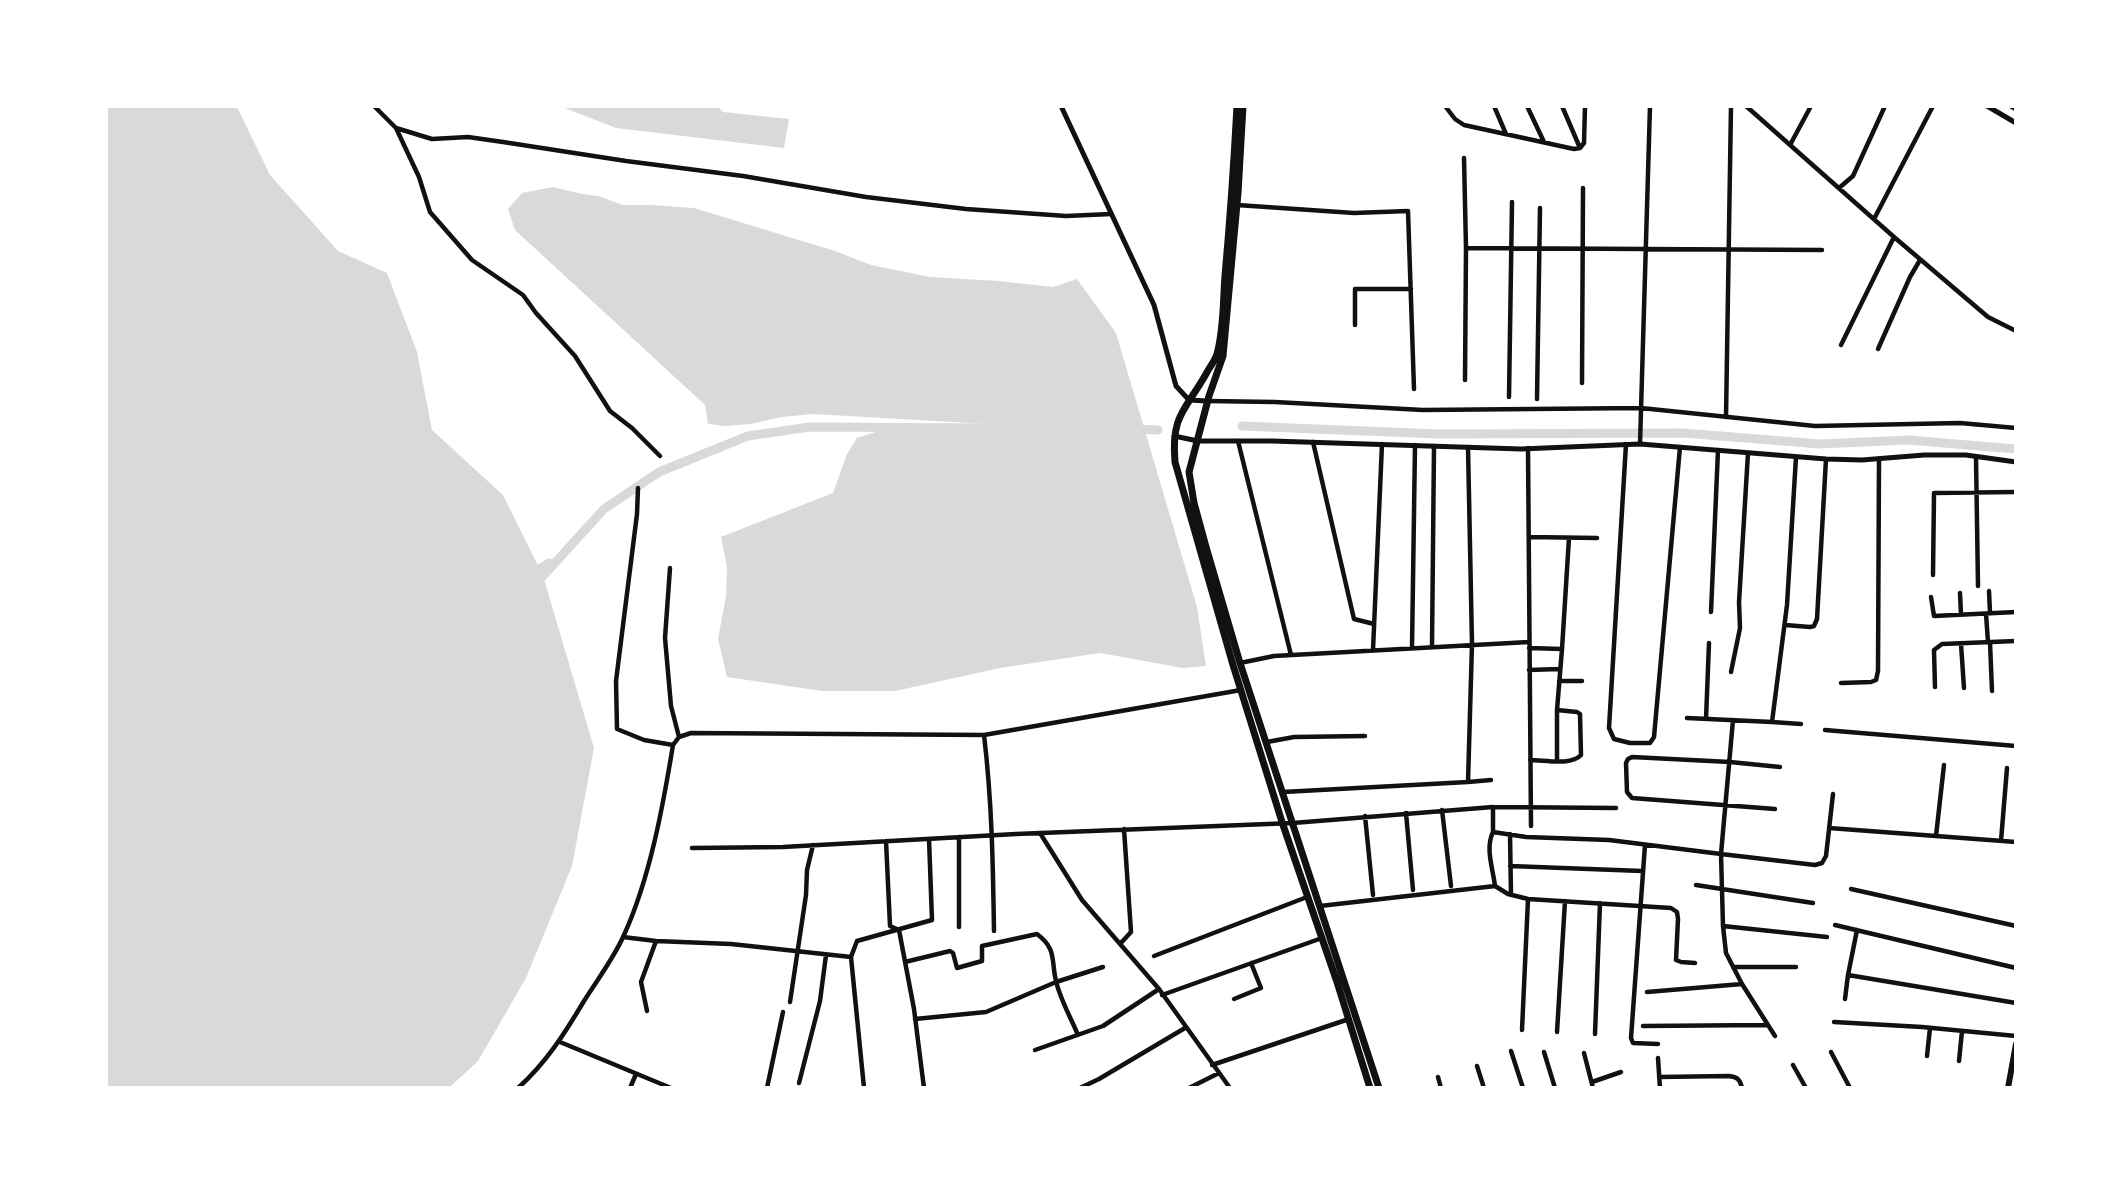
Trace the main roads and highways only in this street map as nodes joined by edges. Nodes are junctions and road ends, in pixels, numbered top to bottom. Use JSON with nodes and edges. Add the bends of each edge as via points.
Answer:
{"nodes":[{"id":1,"x":1237,"y":106,"type":"edge"},
{"id":2,"x":1243,"y":106,"type":"edge"},
{"id":3,"x":1352,"y":1018,"type":"junction"},
{"id":4,"x":2016,"y":1044,"type":"edge"},
{"id":5,"x":1371,"y":1088,"type":"edge"},
{"id":6,"x":1379,"y":1088,"type":"edge"},
{"id":7,"x":2008,"y":1088,"type":"edge"}],
"edges":[{"from":1,"to":3,"type":"main road","via":[[1217,355],[1176,424],[1175,462],[1282,822]]},
{"from":2,"to":3,"type":"main road","via":[[1223,356],[1189,472],[1240,663],[1320,906]]},
{"from":3,"to":5,"type":"main road"},
{"from":3,"to":6,"type":"main road"},
{"from":4,"to":7,"type":"main road"}]}
